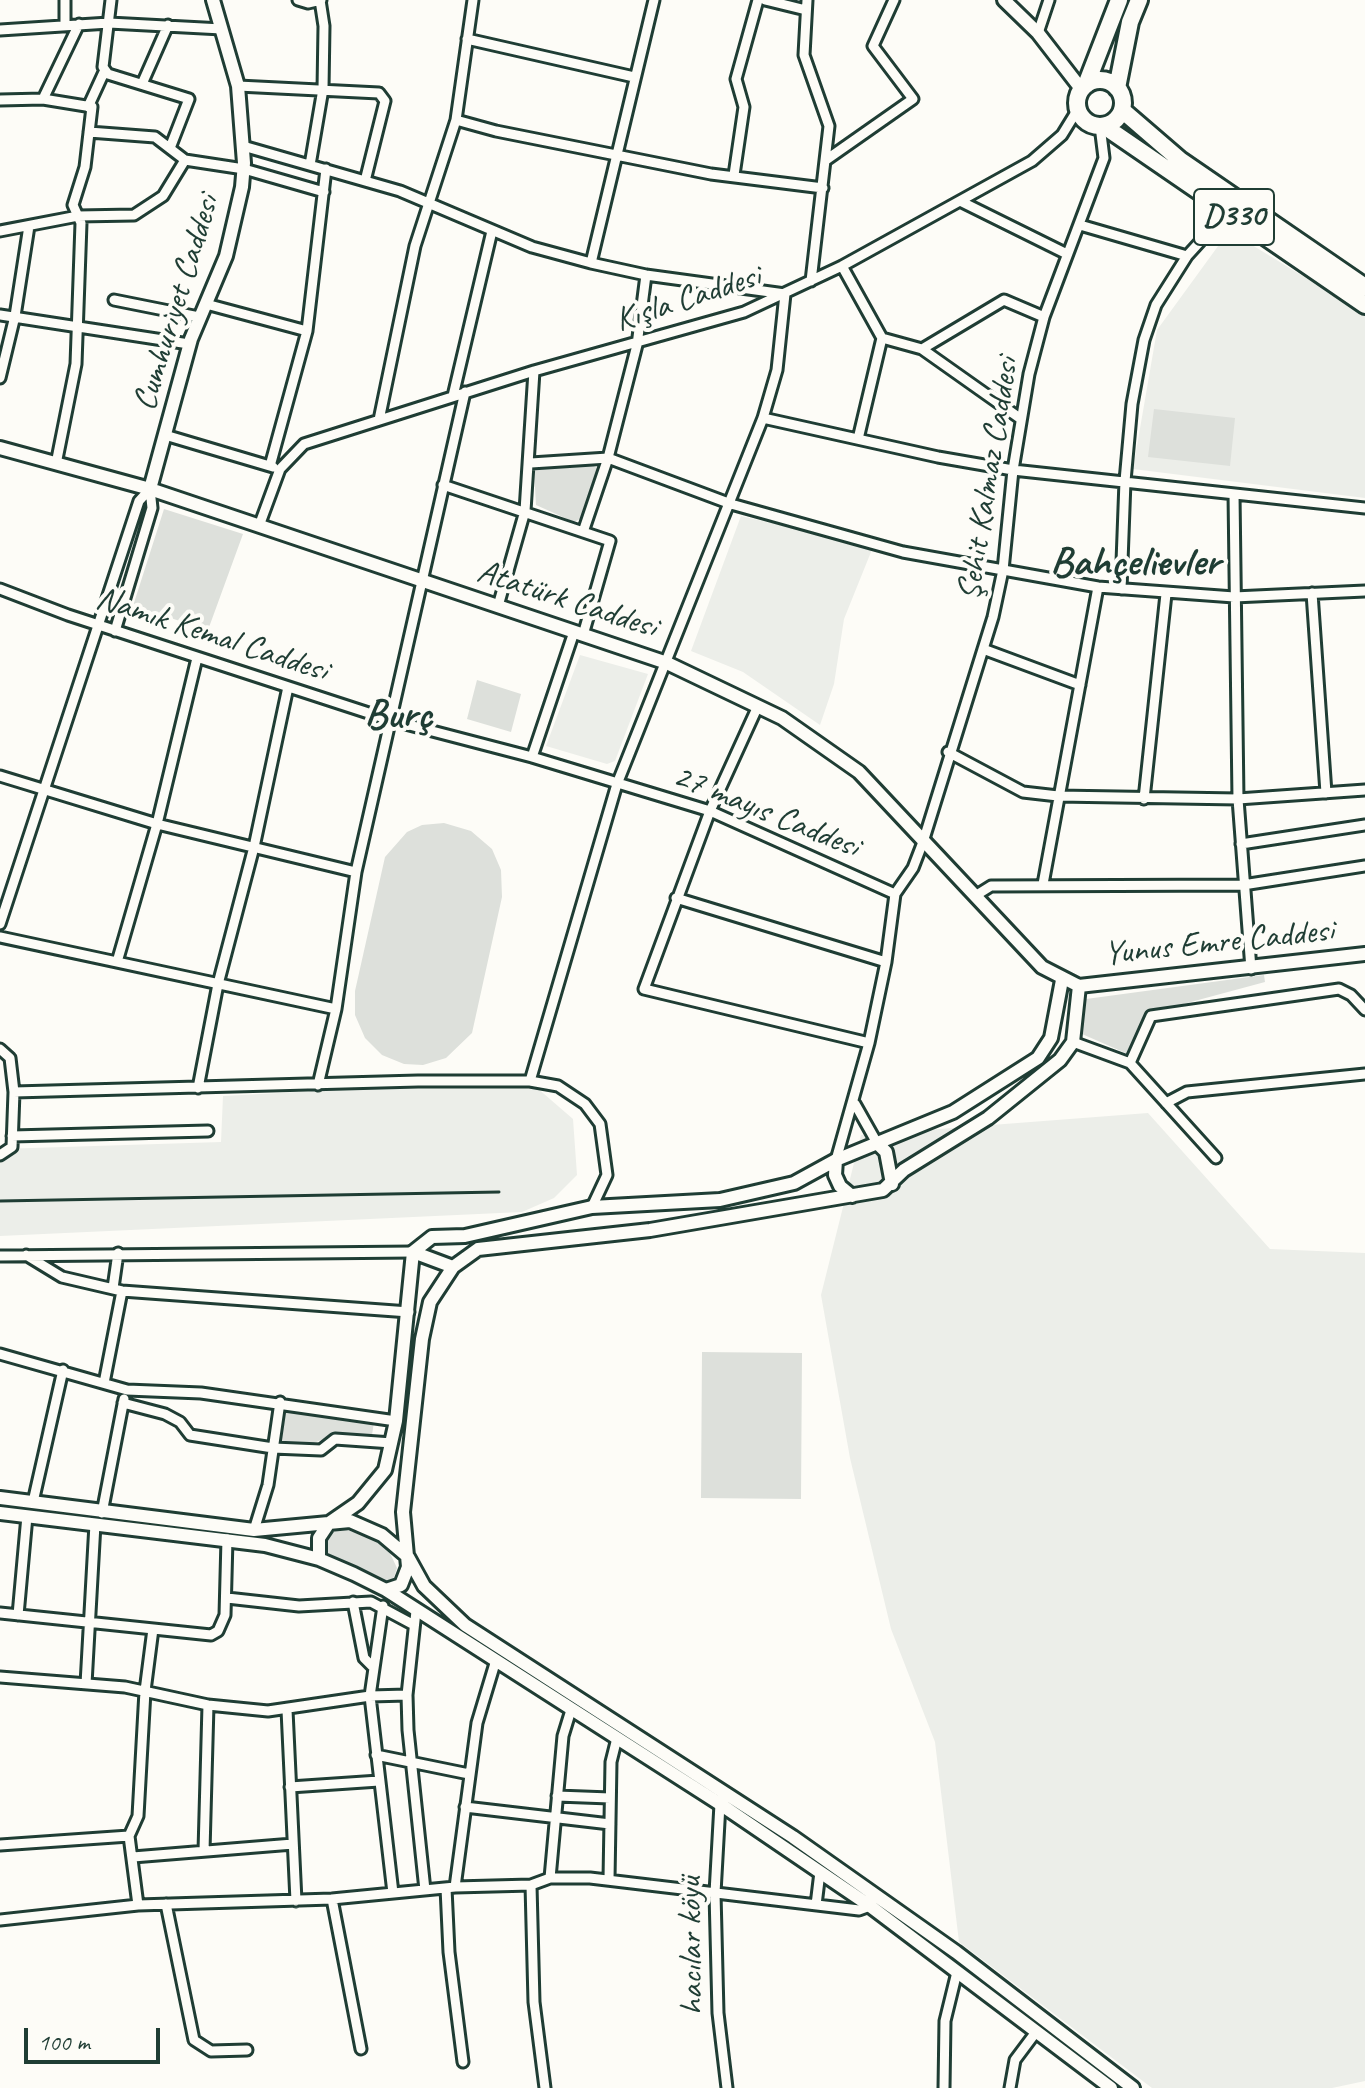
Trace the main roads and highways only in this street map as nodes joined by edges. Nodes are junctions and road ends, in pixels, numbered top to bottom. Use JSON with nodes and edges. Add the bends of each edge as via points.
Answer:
{"nodes":[{"id":1,"x":213,"y":0,"type":"edge"},
{"id":2,"x":1004,"y":0,"type":"edge"},
{"id":3,"x":1119,"y":0,"type":"edge"},
{"id":4,"x":1139,"y":0,"type":"edge"},
{"id":5,"x":1084,"y":88,"type":"junction"},
{"id":6,"x":1117,"y":88,"type":"junction"},
{"id":7,"x":1122,"y":110,"type":"junction"},
{"id":8,"x":1102,"y":126,"type":"junction"},
{"id":9,"x":1365,"y":287,"type":"edge"},
{"id":10,"x":1365,"y":305,"type":"edge"},
{"id":11,"x":0,"y":448,"type":"edge"},
{"id":12,"x":150,"y":489,"type":"junction"},
{"id":13,"x":1365,"y":954,"type":"edge"},
{"id":14,"x":1062,"y":980,"type":"junction"},
{"id":15,"x":1079,"y":986,"type":"junction"},
{"id":16,"x":877,"y":1143,"type":"junction"},
{"id":17,"x":836,"y":1160,"type":"junction"},
{"id":18,"x":892,"y":1184,"type":"junction"},
{"id":19,"x":852,"y":1196,"type":"junction"},
{"id":20,"x":413,"y":1252,"type":"junction"},
{"id":21,"x":453,"y":1267,"type":"junction"},
{"id":22,"x":0,"y":1498,"type":"edge"},
{"id":23,"x":0,"y":1513,"type":"edge"},
{"id":24,"x":98,"y":1519,"type":"junction"},
{"id":25,"x":329,"y":1523,"type":"junction"},
{"id":26,"x":408,"y":1557,"type":"junction"},
{"id":27,"x":319,"y":1559,"type":"junction"},
{"id":28,"x":386,"y":1590,"type":"junction"},
{"id":29,"x":1111,"y":2088,"type":"edge"},
{"id":30,"x":1133,"y":2088,"type":"edge"}],
"edges":[{"from":1,"to":12,"type":"main road","name":"Cumhuriyet Caddesi","via":[[238,86],[244,169],[229,245],[189,344]]},
{"from":2,"to":5,"type":"main road"},
{"from":3,"to":5,"type":"highway"},
{"from":4,"to":6,"type":"highway"},
{"from":5,"to":6,"type":"highway","via":[[1099,81]]},
{"from":5,"to":8,"type":"highway","number":"D330","via":[[1078,109],[1085,120]]},
{"from":6,"to":7,"type":"highway"},
{"from":7,"to":8,"type":"highway"},
{"from":7,"to":9,"type":"highway","number":"D330","via":[[1180,160]]},
{"from":8,"to":10,"type":"highway","number":"D330"},
{"from":11,"to":12,"type":"main road","name":"Atatürk Caddesi"},
{"from":12,"to":14,"type":"main road","name":"Atatürk Caddesi","via":[[667,663],[758,706],[859,772],[1042,967]]},
{"from":13,"to":15,"type":"main road","name":"Yunus Emre Caddesi"},
{"from":14,"to":15,"type":"main road","name":"Atatürk Caddesi"},
{"from":14,"to":16,"type":"main road","via":[[1051,1038],[1038,1058],[953,1112]]},
{"from":15,"to":18,"type":"main road","via":[[1073,1042],[1060,1060],[988,1118],[904,1170]]},
{"from":16,"to":17,"type":"main road"},
{"from":16,"to":18,"type":"main road","via":[[886,1152]]},
{"from":17,"to":19,"type":"main road","via":[[835,1175]]},
{"from":17,"to":20,"type":"main road","via":[[794,1183],[720,1200],[592,1207],[465,1236],[432,1237]]},
{"from":18,"to":19,"type":"main road"},
{"from":19,"to":21,"type":"main road","via":[[650,1230],[478,1249]]},
{"from":20,"to":21,"type":"main road"},
{"from":20,"to":25,"type":"main road","via":[[396,1421],[385,1470],[375,1486]]},
{"from":21,"to":26,"type":"main road","via":[[430,1302],[422,1339],[403,1512]]},
{"from":22,"to":24,"type":"main road"},
{"from":23,"to":24,"type":"main road"},
{"from":24,"to":25,"type":"main road","via":[[254,1530]]},
{"from":24,"to":27,"type":"main road"},
{"from":25,"to":26,"type":"main road","via":[[359,1524]]},
{"from":25,"to":27,"type":"main road","via":[[319,1538]]},
{"from":26,"to":28,"type":"main road","via":[[406,1579]]},
{"from":26,"to":30,"type":"main road","via":[[424,1586],[465,1625],[793,1837],[956,1952]]},
{"from":27,"to":28,"type":"main road"},
{"from":28,"to":29,"type":"main road","via":[[870,1906]]}]}
